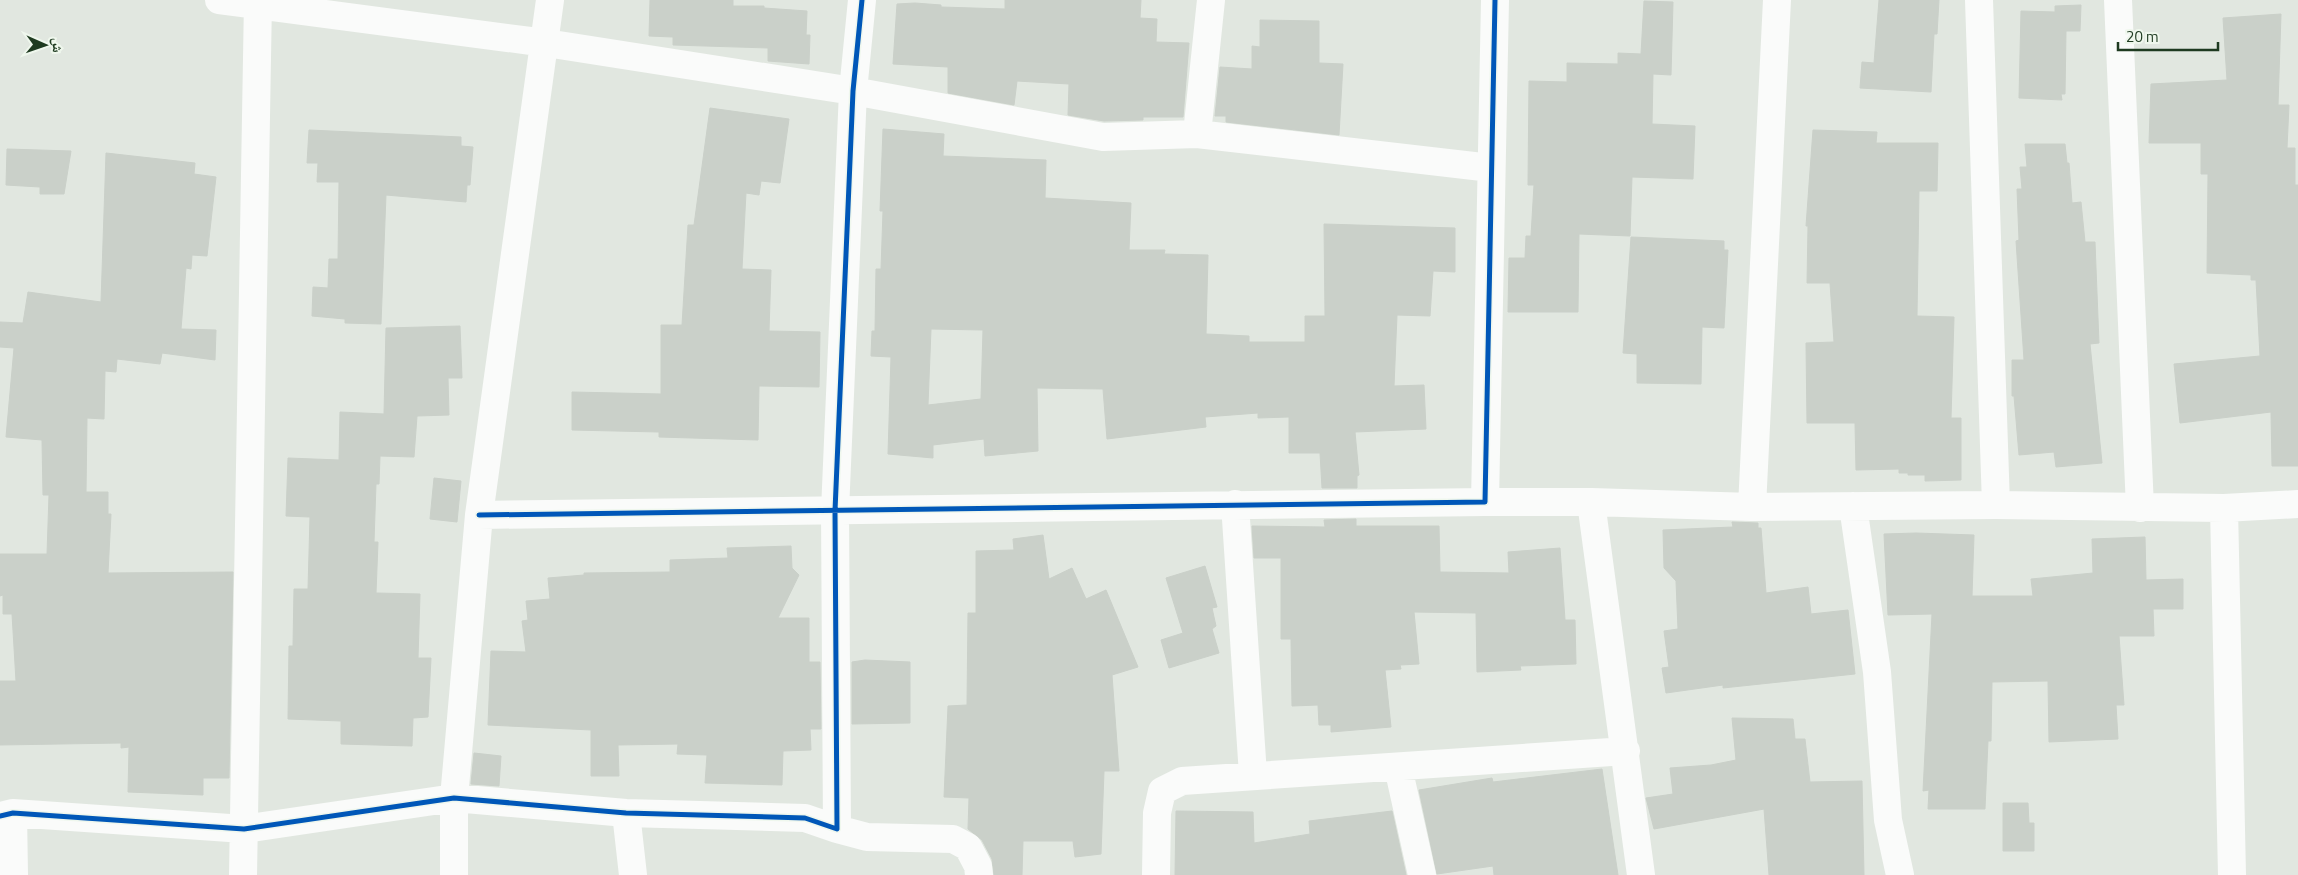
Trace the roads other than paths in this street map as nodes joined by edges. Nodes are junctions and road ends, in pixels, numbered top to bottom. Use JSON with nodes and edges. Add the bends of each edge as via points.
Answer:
{"nodes":[{"id":1,"x":219,"y":0,"type":"edge"},
{"id":2,"x":550,"y":0,"type":"edge"},
{"id":3,"x":862,"y":0,"type":"edge"},
{"id":4,"x":1211,"y":0,"type":"edge"},
{"id":5,"x":1495,"y":0,"type":"edge"},
{"id":6,"x":1777,"y":0,"type":"edge"},
{"id":7,"x":1979,"y":0,"type":"edge"},
{"id":8,"x":2118,"y":0,"type":"edge"},
{"id":9,"x":258,"y":3,"type":"edge"},
{"id":10,"x":546,"y":43,"type":"junction"},
{"id":11,"x":854,"y":91,"type":"junction"},
{"id":12,"x":1197,"y":134,"type":"junction"},
{"id":13,"x":1491,"y":168,"type":"junction"},
{"id":14,"x":1485,"y":502,"type":"junction"},
{"id":15,"x":1591,"y":502,"type":"junction"},
{"id":16,"x":1235,"y":504,"type":"junction"},
{"id":17,"x":2298,"y":504,"type":"edge"},
{"id":18,"x":1996,"y":505,"type":"junction"},
{"id":19,"x":1853,"y":506,"type":"junction"},
{"id":20,"x":1752,"y":507,"type":"junction"},
{"id":21,"x":2140,"y":508,"type":"junction"},
{"id":22,"x":2224,"y":508,"type":"junction"},
{"id":23,"x":836,"y":511,"type":"junction"},
{"id":24,"x":479,"y":515,"type":"junction"},
{"id":25,"x":1626,"y":751,"type":"junction"},
{"id":26,"x":1398,"y":767,"type":"junction"},
{"id":27,"x":1253,"y":775,"type":"junction"},
{"id":28,"x":454,"y":798,"type":"junction"},
{"id":29,"x":626,"y":812,"type":"junction"},
{"id":30,"x":7,"y":815,"type":"edge"},
{"id":31,"x":244,"y":829,"type":"junction"},
{"id":32,"x":837,"y":829,"type":"junction"},
{"id":33,"x":14,"y":875,"type":"edge"},
{"id":34,"x":243,"y":875,"type":"edge"},
{"id":35,"x":454,"y":875,"type":"edge"},
{"id":36,"x":633,"y":875,"type":"edge"},
{"id":37,"x":979,"y":875,"type":"edge"},
{"id":38,"x":1156,"y":875,"type":"edge"},
{"id":39,"x":1422,"y":875,"type":"edge"},
{"id":40,"x":1641,"y":875,"type":"edge"},
{"id":41,"x":1900,"y":875,"type":"edge"},
{"id":42,"x":2232,"y":875,"type":"edge"}],
"edges":[{"from":1,"to":9,"type":"street"},
{"from":2,"to":10,"type":"street"},
{"from":3,"to":11,"type":"street"},
{"from":4,"to":12,"type":"street"},
{"from":5,"to":13,"type":"street"},
{"from":6,"to":20,"type":"street"},
{"from":7,"to":18,"type":"street"},
{"from":8,"to":21,"type":"street"},
{"from":9,"to":10,"type":"street"},
{"from":9,"to":31,"type":"street"},
{"from":10,"to":11,"type":"street"},
{"from":10,"to":24,"type":"street"},
{"from":11,"to":12,"type":"street","via":[[1103,136]]},
{"from":11,"to":23,"type":"street"},
{"from":12,"to":13,"type":"street"},
{"from":13,"to":14,"type":"street"},
{"from":14,"to":15,"type":"street"},
{"from":14,"to":16,"type":"street"},
{"from":15,"to":20,"type":"street"},
{"from":15,"to":25,"type":"street"},
{"from":16,"to":23,"type":"street"},
{"from":16,"to":27,"type":"street"},
{"from":17,"to":22,"type":"street"},
{"from":18,"to":19,"type":"street"},
{"from":18,"to":21,"type":"street"},
{"from":19,"to":20,"type":"street"},
{"from":19,"to":41,"type":"street","via":[[1877,672],[1888,820]]},
{"from":21,"to":22,"type":"street"},
{"from":22,"to":42,"type":"street"},
{"from":23,"to":24,"type":"street"},
{"from":23,"to":32,"type":"street"},
{"from":24,"to":28,"type":"street"},
{"from":25,"to":26,"type":"street"},
{"from":25,"to":40,"type":"street"},
{"from":26,"to":27,"type":"street"},
{"from":26,"to":39,"type":"street"},
{"from":27,"to":38,"type":"street","via":[[1182,781],[1162,792],[1157,813]]},
{"from":28,"to":29,"type":"street"},
{"from":28,"to":31,"type":"street"},
{"from":28,"to":35,"type":"street"},
{"from":29,"to":32,"type":"street","via":[[805,818]]},
{"from":29,"to":36,"type":"street"},
{"from":30,"to":31,"type":"street"},
{"from":30,"to":33,"type":"street"},
{"from":31,"to":34,"type":"street"},
{"from":32,"to":37,"type":"street","via":[[867,837],[953,838],[968,847]]}]}
